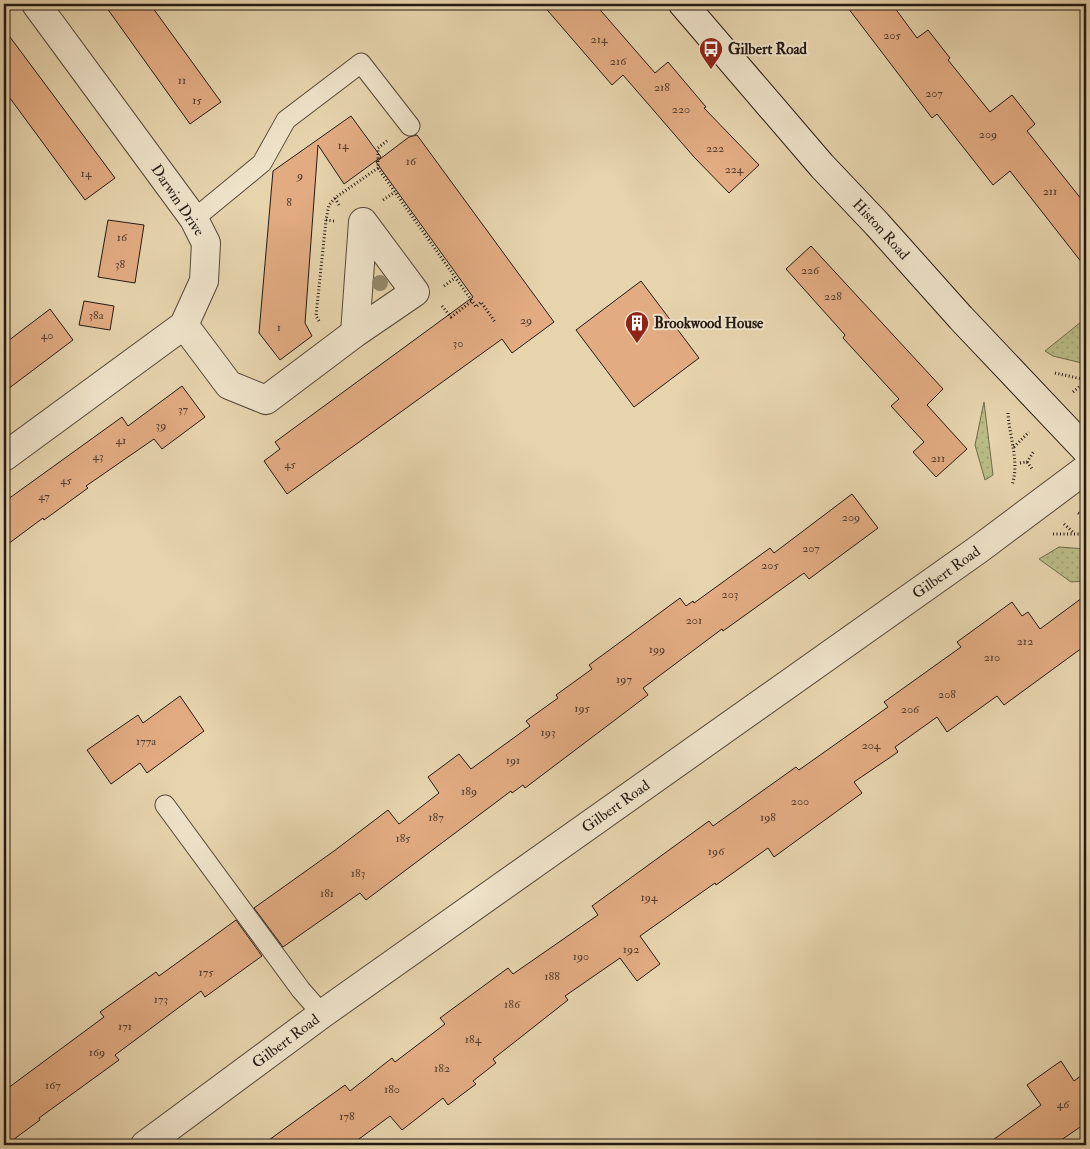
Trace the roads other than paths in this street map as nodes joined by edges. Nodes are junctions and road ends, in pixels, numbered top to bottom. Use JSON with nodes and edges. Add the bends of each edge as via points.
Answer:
{"nodes":[{"id":1,"x":36,"y":4,"type":"edge"},
{"id":2,"x":683,"y":4,"type":"edge"},
{"id":3,"x":410,"y":126,"type":"road end"},
{"id":4,"x":194,"y":219,"type":"junction"},
{"id":5,"x":184,"y":325,"type":"junction"},
{"id":6,"x":355,"y":333,"type":"junction"},
{"id":7,"x":1086,"y":450,"type":"edge"},
{"id":8,"x":4,"y":457,"type":"edge"},
{"id":9,"x":1086,"y":469,"type":"edge"},
{"id":10,"x":166,"y":805,"type":"dead end"},
{"id":11,"x":322,"y":1014,"type":"junction"},
{"id":12,"x":145,"y":1145,"type":"edge"}],
"edges":[{"from":1,"to":4,"type":"street","name":"Darwin Drive"},
{"from":2,"to":7,"type":"street","name":"Histon Road","via":[[822,166]]},
{"from":3,"to":4,"type":"lane","via":[[361,63],[286,120],[262,163]]},
{"from":4,"to":5,"type":"street","name":"Darwin Drive","via":[[206,242],[204,281]]},
{"from":5,"to":6,"type":"street","via":[[229,385],[266,400]]},
{"from":5,"to":8,"type":"street","name":"Darwin Drive"},
{"from":6,"to":6,"type":"street","via":[[363,222],[415,292]]},
{"from":9,"to":11,"type":"street","name":"Gilbert Road","via":[[979,549]]},
{"from":10,"to":11,"type":"lane"},
{"from":11,"to":12,"type":"street","name":"Gilbert Road"}]}
